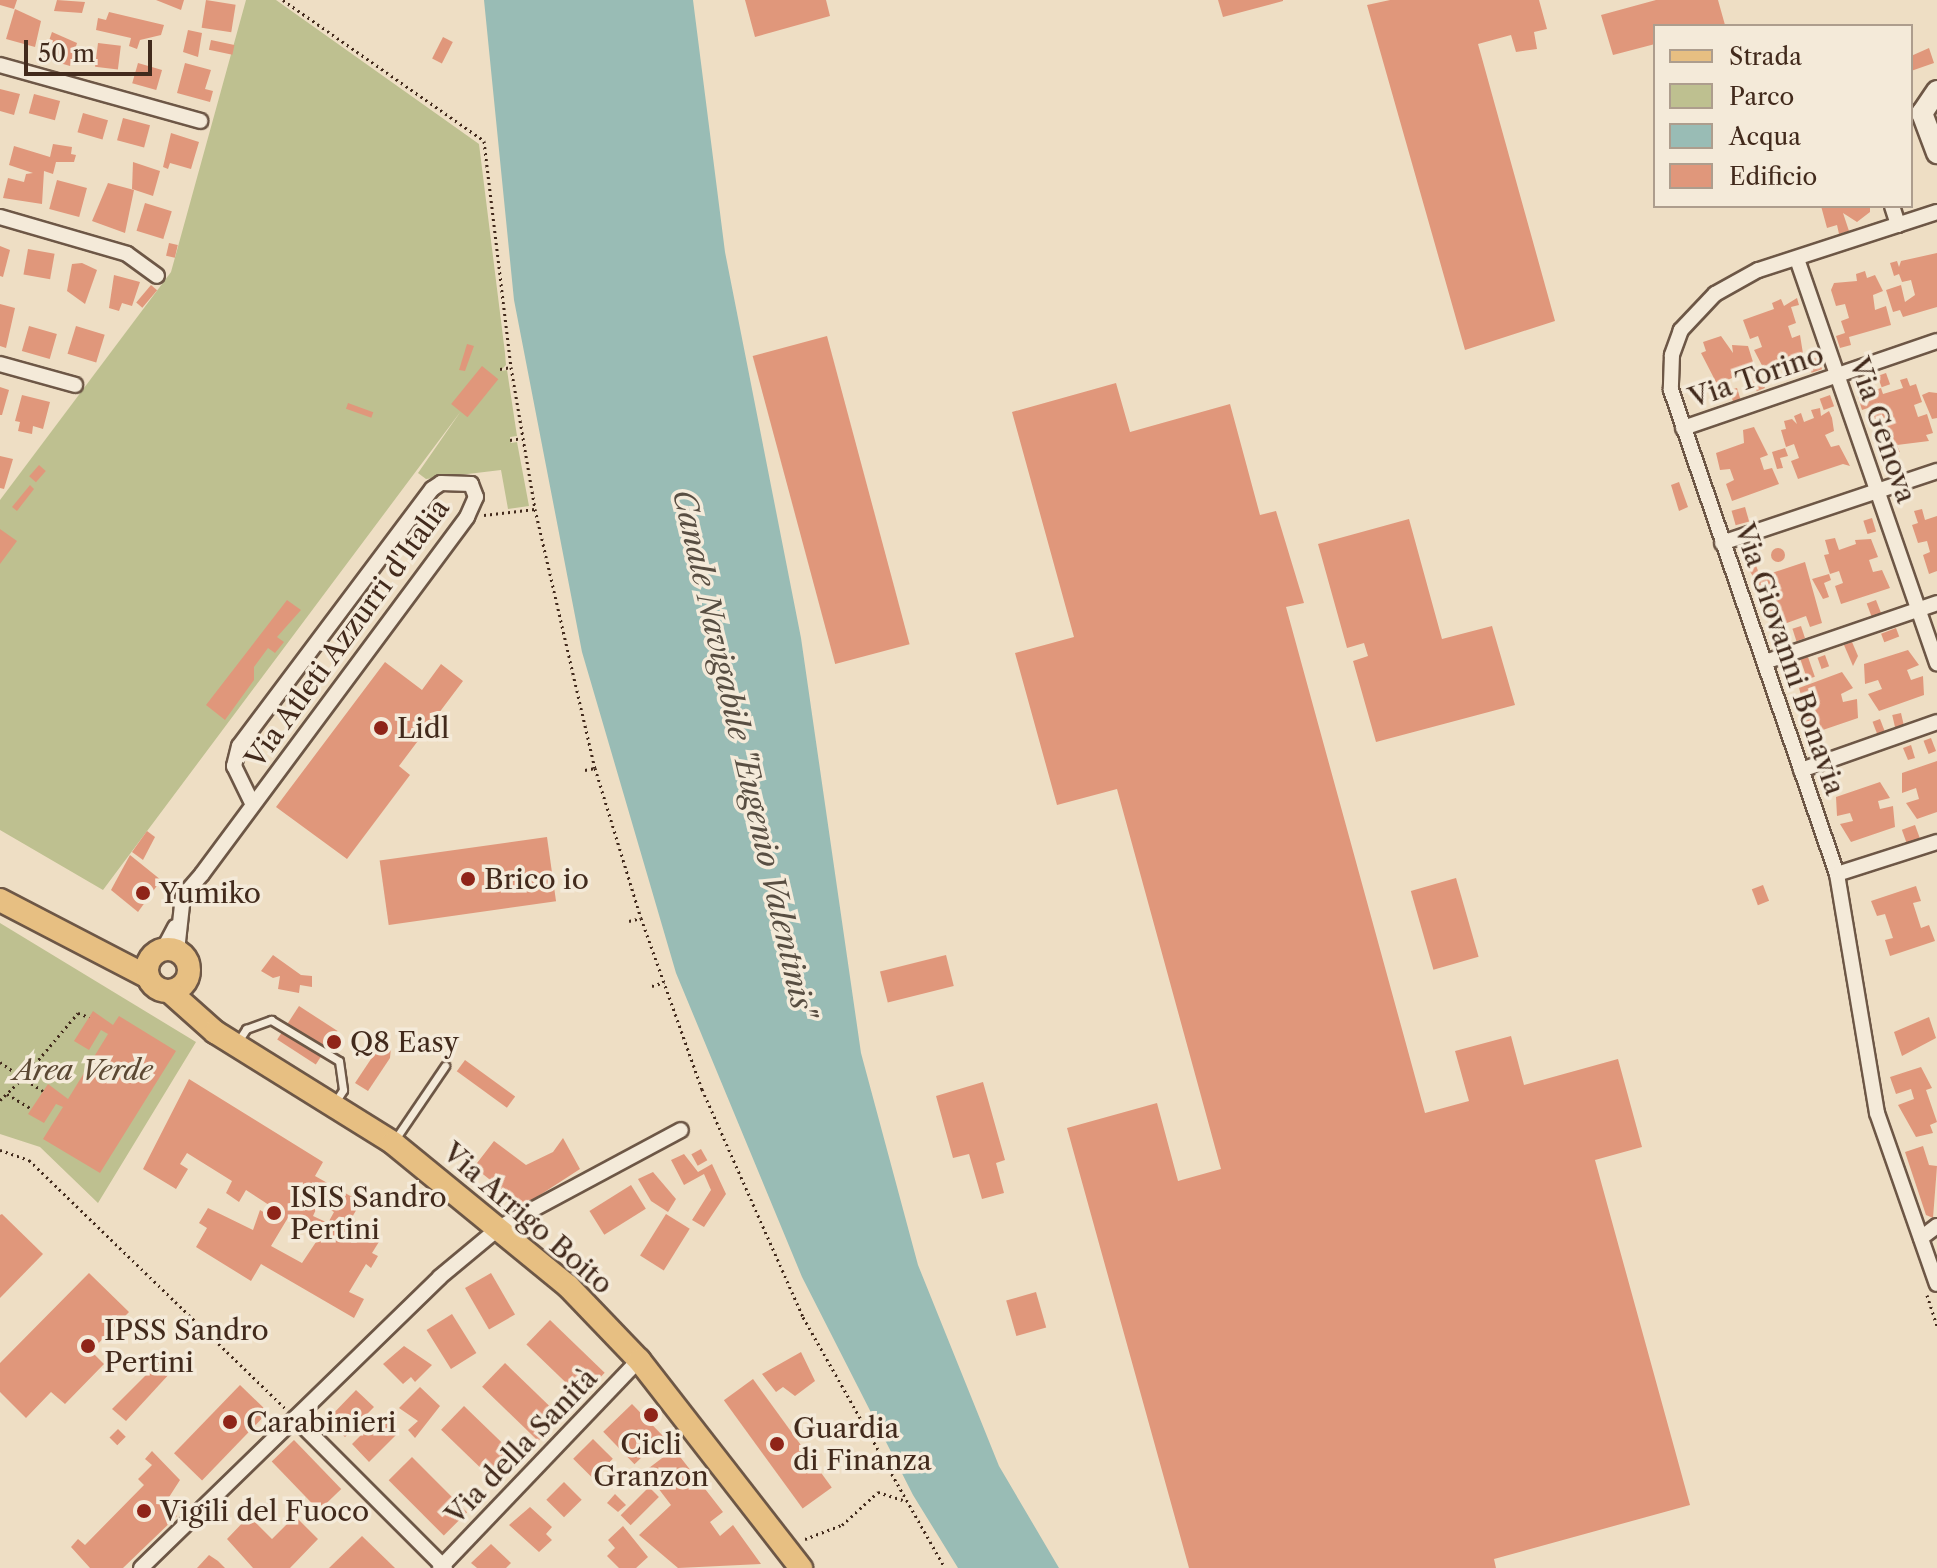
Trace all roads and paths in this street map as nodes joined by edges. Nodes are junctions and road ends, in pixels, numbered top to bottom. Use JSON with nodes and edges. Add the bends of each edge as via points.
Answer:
{"nodes":[{"id":1,"x":283,"y":0,"type":"edge"},
{"id":2,"x":0,"y":65,"type":"edge"},
{"id":3,"x":1937,"y":91,"type":"edge"},
{"id":4,"x":1916,"y":108,"type":"edge"},
{"id":5,"x":200,"y":121,"type":"dead end"},
{"id":6,"x":1937,"y":153,"type":"edge"},
{"id":7,"x":1893,"y":208,"type":"edge"},
{"id":8,"x":1937,"y":212,"type":"edge"},
{"id":9,"x":0,"y":217,"type":"edge"},
{"id":10,"x":1898,"y":225,"type":"junction"},
{"id":11,"x":1797,"y":259,"type":"junction"},
{"id":12,"x":157,"y":276,"type":"dead end"},
{"id":13,"x":1937,"y":341,"type":"edge"},
{"id":14,"x":0,"y":364,"type":"edge"},
{"id":15,"x":511,"y":367,"type":"junction"},
{"id":16,"x":500,"y":369,"type":"dead end"},
{"id":17,"x":1837,"y":376,"type":"junction"},
{"id":18,"x":75,"y":385,"type":"dead end"},
{"id":19,"x":1683,"y":428,"type":"junction"},
{"id":20,"x":522,"y":438,"type":"junction"},
{"id":21,"x":510,"y":440,"type":"dead end"},
{"id":22,"x":1937,"y":471,"type":"edge"},
{"id":23,"x":1877,"y":492,"type":"junction"},
{"id":24,"x":535,"y":509,"type":"junction"},
{"id":25,"x":467,"y":517,"type":"junction"},
{"id":26,"x":1722,"y":543,"type":"junction"},
{"id":27,"x":1937,"y":603,"type":"edge"},
{"id":28,"x":1918,"y":609,"type":"junction"},
{"id":29,"x":1765,"y":662,"type":"junction"},
{"id":30,"x":1937,"y":663,"type":"edge"},
{"id":31,"x":1937,"y":722,"type":"edge"},
{"id":32,"x":595,"y":768,"type":"junction"},
{"id":33,"x":585,"y":770,"type":"dead end"},
{"id":34,"x":1801,"y":770,"type":"junction"},
{"id":35,"x":253,"y":805,"type":"junction"},
{"id":36,"x":1937,"y":842,"type":"edge"},
{"id":37,"x":1837,"y":874,"type":"junction"},
{"id":38,"x":0,"y":900,"type":"edge"},
{"id":39,"x":641,"y":918,"type":"junction"},
{"id":40,"x":629,"y":921,"type":"dead end"},
{"id":41,"x":159,"y":961,"type":"junction"},
{"id":42,"x":664,"y":982,"type":"junction"},
{"id":43,"x":652,"y":986,"type":"dead end"},
{"id":44,"x":175,"y":989,"type":"junction"},
{"id":45,"x":89,"y":1017,"type":"dead end"},
{"id":46,"x":235,"y":1046,"type":"junction"},
{"id":47,"x":0,"y":1062,"type":"edge"},
{"id":48,"x":445,"y":1066,"type":"dead end"},
{"id":49,"x":23,"y":1078,"type":"junction"},
{"id":50,"x":43,"y":1091,"type":"dead end"},
{"id":51,"x":7,"y":1094,"type":"junction"},
{"id":52,"x":0,"y":1100,"type":"edge"},
{"id":53,"x":333,"y":1106,"type":"junction"},
{"id":54,"x":32,"y":1109,"type":"dead end"},
{"id":55,"x":681,"y":1130,"type":"dead end"},
{"id":56,"x":393,"y":1143,"type":"junction"},
{"id":57,"x":0,"y":1149,"type":"edge"},
{"id":58,"x":1937,"y":1226,"type":"edge"},
{"id":59,"x":500,"y":1227,"type":"junction"},
{"id":60,"x":1921,"y":1238,"type":"junction"},
{"id":61,"x":1937,"y":1284,"type":"edge"},
{"id":62,"x":639,"y":1360,"type":"junction"},
{"id":63,"x":295,"y":1418,"type":"junction"},
{"id":64,"x":903,"y":1500,"type":"junction"},
{"id":65,"x":793,"y":1562,"type":"edge"},
{"id":66,"x":443,"y":1567,"type":"edge"},
{"id":67,"x":141,"y":1568,"type":"edge"},
{"id":68,"x":945,"y":1568,"type":"edge"}],
"edges":[{"from":1,"to":15,"type":"path","via":[[484,141]]},
{"from":2,"to":5,"type":"street"},
{"from":3,"to":4,"type":"street"},
{"from":4,"to":6,"type":"street"},
{"from":7,"to":10,"type":"street"},
{"from":8,"to":10,"type":"street","name":"Via Giovanni Bonavia"},
{"from":9,"to":12,"type":"street","via":[[127,254]]},
{"from":10,"to":11,"type":"street","name":"Via Giovanni Bonavia"},
{"from":11,"to":17,"type":"street","name":"Via Genova"},
{"from":11,"to":19,"type":"street","name":"Via Giovanni Bonavia","via":[[1734,281],[1695,311],[1681,330],[1672,355],[1671,390]]},
{"from":13,"to":17,"type":"street","name":"Via Torino"},
{"from":14,"to":18,"type":"street"},
{"from":15,"to":16,"type":"path"},
{"from":15,"to":20,"type":"path"},
{"from":17,"to":19,"type":"street","name":"Via Torino"},
{"from":17,"to":23,"type":"street","name":"Via Genova"},
{"from":19,"to":26,"type":"street","name":"Via Giovanni Bonavia"},
{"from":20,"to":21,"type":"path"},
{"from":20,"to":24,"type":"path"},
{"from":22,"to":23,"type":"street"},
{"from":23,"to":26,"type":"street"},
{"from":23,"to":28,"type":"street","name":"Via Genova"},
{"from":24,"to":25,"type":"path"},
{"from":24,"to":32,"type":"path"},
{"from":25,"to":35,"type":"street","name":"Via Atleti Azzurri d'Italia"},
{"from":25,"to":35,"type":"street","name":"Via Atleti Azzurri d'Italia","via":[[476,497],[471,484],[441,483],[432,489],[239,746],[234,766]]},
{"from":26,"to":29,"type":"street","name":"Via Giovanni Bonavia"},
{"from":27,"to":28,"type":"street"},
{"from":28,"to":29,"type":"street"},
{"from":28,"to":30,"type":"street","name":"Via Genova"},
{"from":29,"to":34,"type":"street","name":"Via Giovanni Bonavia"},
{"from":31,"to":34,"type":"street"},
{"from":32,"to":33,"type":"path"},
{"from":32,"to":39,"type":"path"},
{"from":34,"to":37,"type":"street","name":"Via Giovanni Bonavia"},
{"from":35,"to":41,"type":"street","name":"Via Atleti Azzurri d'Italia","via":[[183,896]]},
{"from":36,"to":37,"type":"street"},
{"from":37,"to":60,"type":"street","name":"Via Giovanni Bonavia","via":[[1877,1113]]},
{"from":38,"to":41,"type":"main road","via":[[123,964]]},
{"from":39,"to":40,"type":"path"},
{"from":39,"to":42,"type":"path"},
{"from":41,"to":44,"type":"main road","name":"Via Arrigo Boito","via":[[156,988]]},
{"from":41,"to":44,"type":"main road","via":[[188,968]]},
{"from":42,"to":43,"type":"path"},
{"from":42,"to":64,"type":"path","via":[[702,1089],[803,1317]]},
{"from":44,"to":46,"type":"main road","name":"Via Arrigo Boito"},
{"from":45,"to":49,"type":"path","via":[[78,1013]]},
{"from":46,"to":53,"type":"main road","name":"Via Arrigo Boito"},
{"from":46,"to":53,"type":"lane","via":[[246,1029],[271,1020],[339,1061],[343,1090]]},
{"from":47,"to":49,"type":"path"},
{"from":48,"to":56,"type":"lane"},
{"from":49,"to":50,"type":"path"},
{"from":49,"to":51,"type":"path"},
{"from":51,"to":52,"type":"path"},
{"from":51,"to":54,"type":"path"},
{"from":53,"to":56,"type":"main road","name":"Via Arrigo Boito"},
{"from":55,"to":59,"type":"street"},
{"from":56,"to":59,"type":"main road","name":"Via Arrigo Boito"},
{"from":57,"to":63,"type":"path","via":[[29,1160]]},
{"from":58,"to":60,"type":"street"},
{"from":59,"to":62,"type":"main road","name":"Via Arrigo Boito","via":[[568,1286]]},
{"from":59,"to":63,"type":"street","via":[[440,1277]]},
{"from":60,"to":61,"type":"street","name":"Via Giovanni Bonavia"},
{"from":62,"to":65,"type":"main road","name":"Via Arrigo Boito"},
{"from":62,"to":66,"type":"street","name":"Via della Sanità"},
{"from":63,"to":66,"type":"street"},
{"from":63,"to":67,"type":"street"},
{"from":64,"to":65,"type":"path","via":[[878,1492]]},
{"from":64,"to":68,"type":"path"}]}
